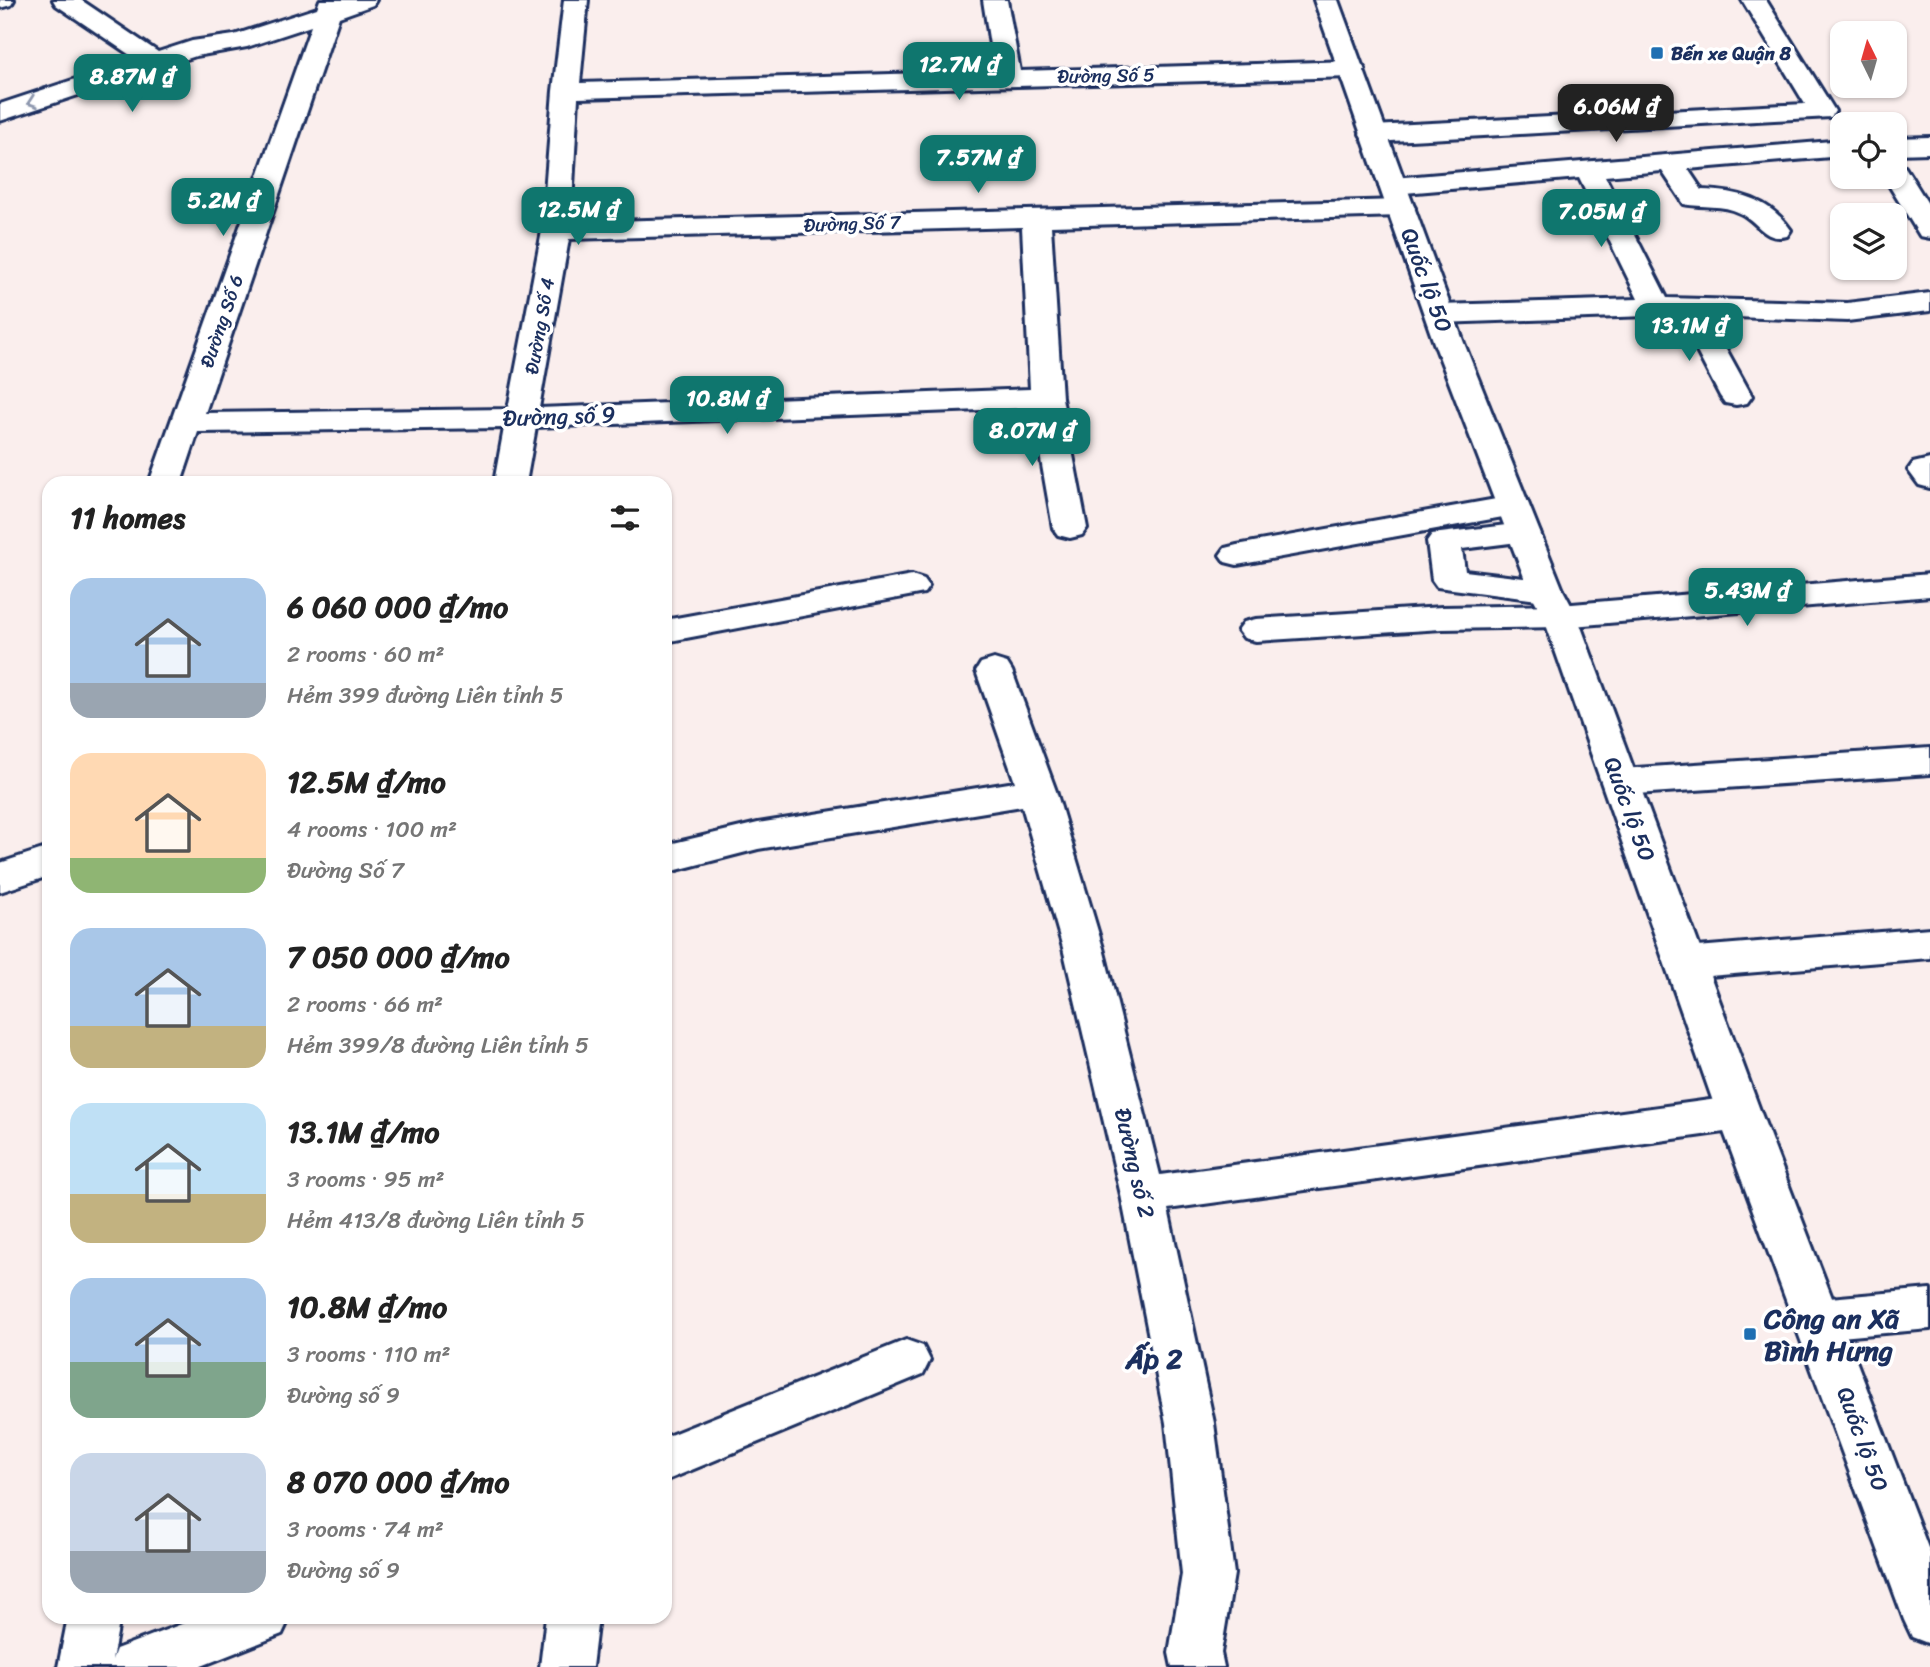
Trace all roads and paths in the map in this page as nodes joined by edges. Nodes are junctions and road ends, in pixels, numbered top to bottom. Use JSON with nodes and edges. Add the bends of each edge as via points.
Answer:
{"nodes":[{"id":1,"x":65,"y":0,"type":"edge"},
{"id":2,"x":364,"y":0,"type":"edge"},
{"id":3,"x":576,"y":0,"type":"edge"},
{"id":4,"x":995,"y":0,"type":"edge"},
{"id":5,"x":1326,"y":0,"type":"edge"},
{"id":6,"x":1754,"y":0,"type":"edge"},
{"id":7,"x":331,"y":5,"type":"edge"},
{"id":8,"x":239,"y":42,"type":"junction"},
{"id":9,"x":155,"y":61,"type":"junction"},
{"id":10,"x":1352,"y":69,"type":"junction"},
{"id":11,"x":1009,"y":77,"type":"junction"},
{"id":12,"x":566,"y":91,"type":"junction"},
{"id":13,"x":0,"y":113,"type":"edge"},
{"id":14,"x":1373,"y":134,"type":"junction"},
{"id":15,"x":0,"y":135,"type":"edge"},
{"id":16,"x":1930,"y":145,"type":"edge"},
{"id":17,"x":1907,"y":146,"type":"edge"},
{"id":18,"x":1830,"y":149,"type":"edge"},
{"id":19,"x":1670,"y":163,"type":"junction"},
{"id":20,"x":1588,"y":170,"type":"junction"},
{"id":21,"x":1907,"y":186,"type":"edge"},
{"id":22,"x":1397,"y":197,"type":"junction"},
{"id":23,"x":1922,"y":203,"type":"edge"},
{"id":24,"x":1036,"y":218,"type":"junction"},
{"id":25,"x":1777,"y":230,"type":"dead end"},
{"id":26,"x":1930,"y":230,"type":"edge"},
{"id":27,"x":556,"y":231,"type":"junction"},
{"id":28,"x":1930,"y":302,"type":"edge"},
{"id":29,"x":1688,"y":306,"type":"junction"},
{"id":30,"x":1657,"y":307,"type":"junction"},
{"id":31,"x":1439,"y":314,"type":"junction"},
{"id":32,"x":1735,"y":396,"type":"dead end"},
{"id":33,"x":1045,"y":398,"type":"junction"},
{"id":34,"x":523,"y":418,"type":"junction"},
{"id":35,"x":185,"y":423,"type":"junction"},
{"id":36,"x":1930,"y":469,"type":"edge"},
{"id":37,"x":167,"y":476,"type":"edge"},
{"id":38,"x":511,"y":476,"type":"edge"},
{"id":39,"x":1930,"y":478,"type":"edge"},
{"id":40,"x":1518,"y":519,"type":"junction"},
{"id":41,"x":1070,"y":528,"type":"dead end"},
{"id":42,"x":1237,"y":555,"type":"dead end"},
{"id":43,"x":1930,"y":584,"type":"edge"},
{"id":44,"x":912,"y":586,"type":"dead end"},
{"id":45,"x":1553,"y":603,"type":"junction"},
{"id":46,"x":672,"y":629,"type":"edge"},
{"id":47,"x":1256,"y":629,"type":"dead end"},
{"id":48,"x":994,"y":671,"type":"dead end"},
{"id":49,"x":1930,"y":761,"type":"edge"},
{"id":50,"x":1621,"y":782,"type":"junction"},
{"id":51,"x":1037,"y":791,"type":"junction"},
{"id":52,"x":672,"y":857,"type":"edge"},
{"id":53,"x":42,"y":863,"type":"edge"},
{"id":54,"x":0,"y":878,"type":"edge"},
{"id":55,"x":1930,"y":943,"type":"edge"},
{"id":56,"x":1685,"y":963,"type":"junction"},
{"id":57,"x":1739,"y":1113,"type":"junction"},
{"id":58,"x":1143,"y":1195,"type":"junction"},
{"id":59,"x":1930,"y":1309,"type":"edge"},
{"id":60,"x":1818,"y":1320,"type":"junction"},
{"id":61,"x":906,"y":1360,"type":"dead end"},
{"id":62,"x":672,"y":1456,"type":"edge"},
{"id":63,"x":1930,"y":1620,"type":"edge"},
{"id":64,"x":93,"y":1624,"type":"edge"},
{"id":65,"x":246,"y":1624,"type":"edge"},
{"id":66,"x":571,"y":1624,"type":"edge"},
{"id":67,"x":84,"y":1667,"type":"edge"},
{"id":68,"x":135,"y":1667,"type":"edge"},
{"id":69,"x":566,"y":1667,"type":"edge"},
{"id":70,"x":1198,"y":1667,"type":"edge"}],
"edges":[{"from":1,"to":9,"type":"street"},
{"from":2,"to":7,"type":"street"},
{"from":3,"to":12,"type":"street","name":"Đường Số 4"},
{"from":4,"to":11,"type":"street"},
{"from":5,"to":10,"type":"street","name":"Quốc lộ 50"},
{"from":6,"to":14,"type":"street","via":[[1822,111]]},
{"from":7,"to":8,"type":"street"},
{"from":7,"to":35,"type":"street","name":"Đường Số 6"},
{"from":8,"to":9,"type":"street","via":[[192,49]]},
{"from":8,"to":15,"type":"street","via":[[210,62]]},
{"from":9,"to":13,"type":"street","one_way":true},
{"from":10,"to":11,"type":"street","name":"Đường Số 5"},
{"from":10,"to":14,"type":"street","name":"Quốc lộ 50"},
{"from":11,"to":12,"type":"street","name":"Đường Số 5"},
{"from":12,"to":27,"type":"street","name":"Đường Số 4"},
{"from":14,"to":22,"type":"street","name":"Quốc lộ 50"},
{"from":16,"to":17,"type":"street"},
{"from":18,"to":19,"type":"street","name":"Đường Số 7"},
{"from":19,"to":20,"type":"street","name":"Đường Số 7"},
{"from":19,"to":25,"type":"street","via":[[1694,198],[1735,200],[1768,218]]},
{"from":20,"to":22,"type":"street","name":"Đường Số 7"},
{"from":20,"to":30,"type":"street"},
{"from":21,"to":23,"type":"street"},
{"from":22,"to":24,"type":"street","name":"Đường Số 7"},
{"from":22,"to":31,"type":"street","name":"Quốc lộ 50"},
{"from":23,"to":26,"type":"street"},
{"from":24,"to":27,"type":"street","name":"Đường Số 7"},
{"from":24,"to":33,"type":"street"},
{"from":27,"to":34,"type":"street","name":"Đường Số 4"},
{"from":28,"to":29,"type":"street","via":[[1847,312]]},
{"from":29,"to":30,"type":"street"},
{"from":29,"to":32,"type":"street"},
{"from":30,"to":31,"type":"street"},
{"from":31,"to":40,"type":"street","name":"Quốc lộ 50"},
{"from":33,"to":34,"type":"street","name":"Đường số 9"},
{"from":33,"to":41,"type":"street"},
{"from":34,"to":35,"type":"street","name":"Đường số 9"},
{"from":34,"to":38,"type":"street","name":"Đường Số 4"},
{"from":35,"to":37,"type":"street","name":"Đường Số 6"},
{"from":36,"to":39,"type":"street","via":[[1924,470]]},
{"from":40,"to":42,"type":"street"},
{"from":40,"to":45,"type":"street","name":"Quốc lộ 50"},
{"from":40,"to":45,"type":"street","via":[[1444,541],[1449,580]]},
{"from":43,"to":45,"type":"street"},
{"from":44,"to":46,"type":"street"},
{"from":45,"to":47,"type":"street","via":[[1442,618]]},
{"from":45,"to":50,"type":"street","name":"Quốc lộ 50"},
{"from":48,"to":51,"type":"street","name":"Đường số 2"},
{"from":49,"to":50,"type":"street"},
{"from":50,"to":56,"type":"street","name":"Quốc lộ 50"},
{"from":51,"to":52,"type":"street","via":[[758,836]]},
{"from":51,"to":58,"type":"street","name":"Đường số 2","via":[[1083,947]]},
{"from":53,"to":54,"type":"street"},
{"from":55,"to":56,"type":"street"},
{"from":56,"to":57,"type":"street","name":"Quốc lộ 50"},
{"from":57,"to":58,"type":"street"},
{"from":57,"to":60,"type":"street","name":"Quốc lộ 50"},
{"from":58,"to":70,"type":"street","name":"Đường số 2","via":[[1190,1423],[1205,1547],[1208,1574],[1195,1653]]},
{"from":59,"to":60,"type":"street"},
{"from":60,"to":63,"type":"street","name":"Quốc lộ 50"},
{"from":61,"to":62,"type":"street"},
{"from":64,"to":67,"type":"street"},
{"from":65,"to":68,"type":"street"},
{"from":66,"to":69,"type":"street"}]}
